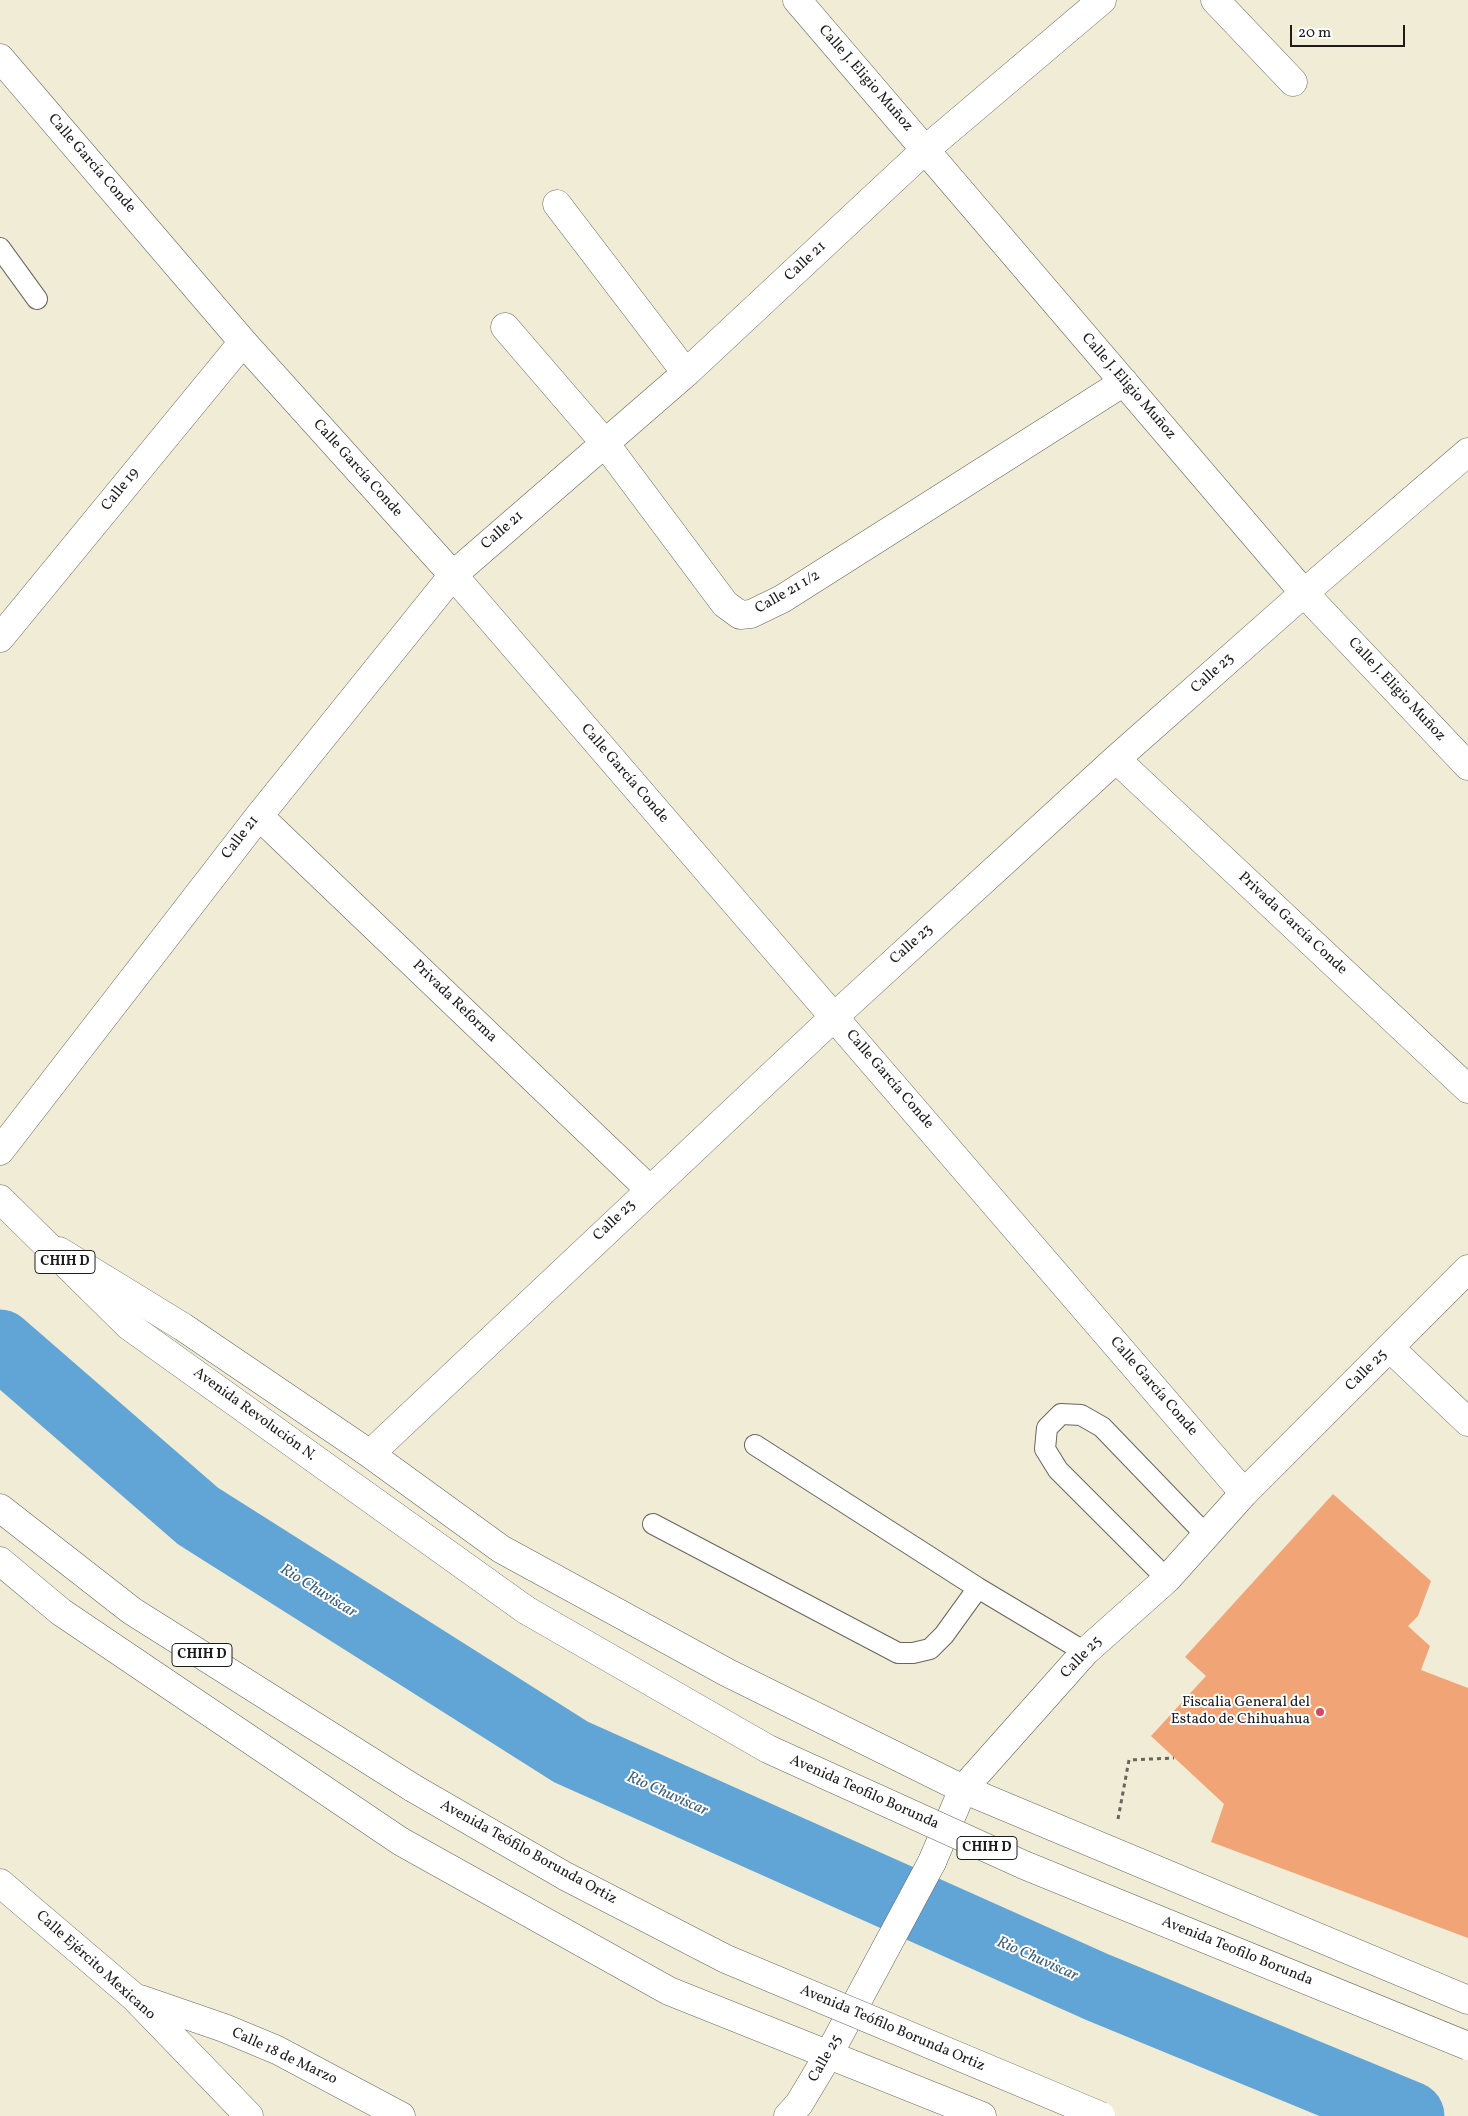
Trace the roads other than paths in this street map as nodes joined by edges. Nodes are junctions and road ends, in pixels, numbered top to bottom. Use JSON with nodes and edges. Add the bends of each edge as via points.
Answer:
{"nodes":[{"id":1,"x":797,"y":0,"type":"edge"},
{"id":2,"x":1102,"y":0,"type":"edge"},
{"id":3,"x":1215,"y":0,"type":"edge"},
{"id":4,"x":0,"y":58,"type":"edge"},
{"id":5,"x":1293,"y":82,"type":"dead end"},
{"id":6,"x":925,"y":150,"type":"junction"},
{"id":7,"x":557,"y":204,"type":"dead end"},
{"id":8,"x":0,"y":248,"type":"edge"},
{"id":9,"x":37,"y":299,"type":"dead end"},
{"id":10,"x":505,"y":327,"type":"dead end"},
{"id":11,"x":243,"y":342,"type":"junction"},
{"id":12,"x":686,"y":373,"type":"junction"},
{"id":13,"x":1124,"y":382,"type":"junction"},
{"id":14,"x":604,"y":442,"type":"junction"},
{"id":15,"x":1468,"y":452,"type":"edge"},
{"id":16,"x":453,"y":575,"type":"junction"},
{"id":17,"x":1304,"y":593,"type":"junction"},
{"id":18,"x":0,"y":638,"type":"edge"},
{"id":19,"x":1116,"y":759,"type":"junction"},
{"id":20,"x":1468,"y":766,"type":"edge"},
{"id":21,"x":258,"y":816,"type":"junction"},
{"id":22,"x":834,"y":1016,"type":"junction"},
{"id":23,"x":1468,"y":1088,"type":"edge"},
{"id":24,"x":0,"y":1152,"type":"edge"},
{"id":25,"x":649,"y":1189,"type":"junction"},
{"id":26,"x":0,"y":1199,"type":"edge"},
{"id":27,"x":46,"y":1244,"type":"junction"},
{"id":28,"x":1468,"y":1269,"type":"edge"},
{"id":29,"x":1390,"y":1348,"type":"junction"},
{"id":30,"x":1468,"y":1422,"type":"edge"},
{"id":31,"x":754,"y":1445,"type":"dead end"},
{"id":32,"x":370,"y":1454,"type":"junction"},
{"id":33,"x":1244,"y":1493,"type":"junction"},
{"id":34,"x":0,"y":1508,"type":"edge"},
{"id":35,"x":654,"y":1524,"type":"dead end"},
{"id":36,"x":1206,"y":1535,"type":"junction"},
{"id":37,"x":0,"y":1561,"type":"edge"},
{"id":38,"x":1167,"y":1579,"type":"junction"},
{"id":39,"x":978,"y":1588,"type":"junction"},
{"id":40,"x":526,"y":1610,"type":"joint"},
{"id":41,"x":1085,"y":1652,"type":"junction"},
{"id":42,"x":963,"y":1789,"type":"junction"},
{"id":43,"x":0,"y":1883,"type":"edge"},
{"id":44,"x":134,"y":1997,"type":"junction"},
{"id":45,"x":1468,"y":2000,"type":"edge"},
{"id":46,"x":1468,"y":2046,"type":"edge"},
{"id":47,"x":829,"y":2054,"type":"junction"},
{"id":48,"x":250,"y":2116,"type":"edge"},
{"id":49,"x":401,"y":2116,"type":"edge"},
{"id":50,"x":788,"y":2116,"type":"edge"},
{"id":51,"x":982,"y":2116,"type":"edge"},
{"id":52,"x":1101,"y":2116,"type":"edge"}],
"edges":[{"from":1,"to":6,"type":"street","name":"Calle J. Eligio Muñoz"},
{"from":2,"to":6,"type":"street","name":"Calle 21"},
{"from":3,"to":5,"type":"street"},
{"from":4,"to":11,"type":"street","name":"Calle García Conde"},
{"from":6,"to":12,"type":"street","name":"Calle 21"},
{"from":6,"to":13,"type":"street","name":"Calle J. Eligio Muñoz"},
{"from":7,"to":12,"type":"street"},
{"from":8,"to":9,"type":"lane"},
{"from":10,"to":14,"type":"street","name":"Calle 21 1/2"},
{"from":11,"to":16,"type":"street","name":"Calle García Conde"},
{"from":11,"to":18,"type":"street","name":"Calle 19"},
{"from":12,"to":14,"type":"street","name":"Calle 21"},
{"from":13,"to":14,"type":"street","name":"Calle 21 1/2","via":[[782,599],[751,614],[740,615],[725,604]]},
{"from":13,"to":17,"type":"street","name":"Calle J. Eligio Muñoz"},
{"from":14,"to":16,"type":"street","name":"Calle 21"},
{"from":15,"to":17,"type":"street","name":"Calle 23"},
{"from":16,"to":21,"type":"street","name":"Calle 21"},
{"from":16,"to":22,"type":"street","name":"Calle García Conde"},
{"from":17,"to":19,"type":"street","name":"Calle 23"},
{"from":17,"to":20,"type":"street","name":"Calle J. Eligio Muñoz"},
{"from":19,"to":22,"type":"street","name":"Calle 23"},
{"from":19,"to":23,"type":"street","name":"Privada García Conde"},
{"from":21,"to":24,"type":"street","name":"Calle 21"},
{"from":21,"to":25,"type":"street","name":"Privada Reforma"},
{"from":22,"to":25,"type":"street","name":"Calle 23"},
{"from":22,"to":33,"type":"street","name":"Calle García Conde"},
{"from":25,"to":32,"type":"street","name":"Calle 23"},
{"from":26,"to":27,"type":"street","name":"Avenida Revolución N.","number":"CHIH D"},
{"from":27,"to":32,"type":"street","via":[[183,1327]]},
{"from":27,"to":40,"type":"street","name":"Avenida Revolución N.","number":"CHIH D","via":[[129,1326]]},
{"from":28,"to":29,"type":"street","name":"Calle 25"},
{"from":29,"to":30,"type":"street"},
{"from":29,"to":33,"type":"street","name":"Calle 25"},
{"from":31,"to":39,"type":"lane"},
{"from":32,"to":42,"type":"street","via":[[501,1550],[728,1673]]},
{"from":33,"to":36,"type":"street","name":"Calle 25"},
{"from":34,"to":52,"type":"street","name":"Avenida Teófilo Borunda Ortiz","number":"CHIH D","bridge":true,"via":[[132,1611],[413,1788],[565,1876],[726,1959]]},
{"from":35,"to":39,"type":"lane","via":[[898,1653],[930,1648],[944,1635]]},
{"from":36,"to":38,"type":"street","name":"Calle 25"},
{"from":36,"to":38,"type":"lane","via":[[1102,1427],[1081,1415],[1061,1414],[1047,1428],[1045,1449],[1058,1470]]},
{"from":37,"to":47,"type":"street","via":[[62,1612],[400,1841],[669,1991]]},
{"from":38,"to":41,"type":"street","name":"Calle 25"},
{"from":39,"to":41,"type":"lane"},
{"from":40,"to":46,"type":"street","name":"Avenida Teofilo Borunda","number":"CHIH D","bridge":true,"via":[[768,1749],[1024,1865]]},
{"from":41,"to":42,"type":"street","name":"Calle 25"},
{"from":42,"to":45,"type":"street"},
{"from":42,"to":47,"type":"street","name":"Calle 25","via":[[932,1862]]},
{"from":43,"to":44,"type":"street","name":"Calle Ejército Mexicano"},
{"from":44,"to":48,"type":"street","name":"Calle Ejército Mexicano"},
{"from":44,"to":49,"type":"street","name":"Calle 18 de Marzo","via":[[277,2050]]},
{"from":47,"to":50,"type":"street","name":"Calle 25","via":[[799,2104]]},
{"from":47,"to":51,"type":"street"}]}
